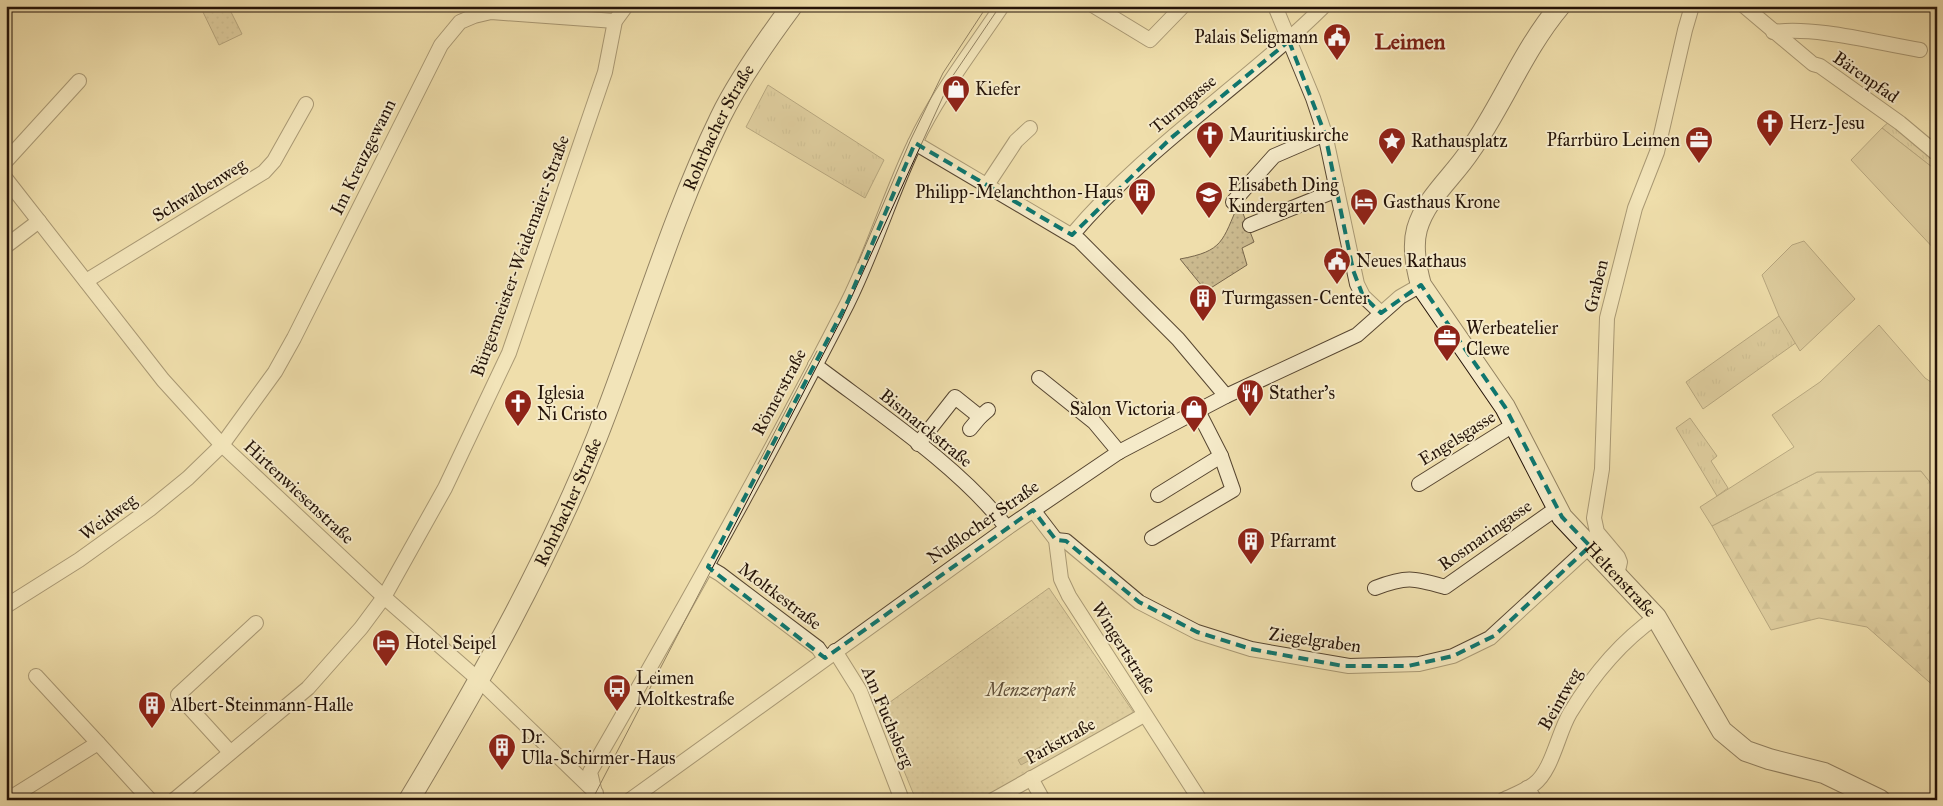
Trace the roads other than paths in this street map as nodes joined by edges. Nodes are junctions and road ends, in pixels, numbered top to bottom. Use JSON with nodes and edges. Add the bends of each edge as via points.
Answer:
{"nodes":[{"id":1,"x":626,"y":6,"type":"edge"},
{"id":2,"x":792,"y":6,"type":"edge"},
{"id":3,"x":1002,"y":6,"type":"edge"},
{"id":4,"x":1094,"y":6,"type":"edge"},
{"id":5,"x":1183,"y":6,"type":"edge"},
{"id":6,"x":1275,"y":6,"type":"edge"},
{"id":7,"x":1324,"y":6,"type":"edge"},
{"id":8,"x":1560,"y":6,"type":"edge"},
{"id":9,"x":1692,"y":6,"type":"edge"},
{"id":10,"x":1744,"y":6,"type":"edge"},
{"id":11,"x":614,"y":21,"type":"junction"},
{"id":12,"x":1773,"y":32,"type":"junction"},
{"id":13,"x":1289,"y":41,"type":"junction"},
{"id":14,"x":1920,"y":50,"type":"dead end"},
{"id":15,"x":79,"y":81,"type":"dead end"},
{"id":16,"x":306,"y":104,"type":"dead end"},
{"id":17,"x":1030,"y":128,"type":"dead end"},
{"id":18,"x":1325,"y":134,"type":"junction"},
{"id":19,"x":915,"y":143,"type":"junction"},
{"id":20,"x":1937,"y":154,"type":"edge"},
{"id":21,"x":6,"y":161,"type":"edge"},
{"id":22,"x":6,"y":179,"type":"edge"},
{"id":23,"x":987,"y":185,"type":"junction"},
{"id":24,"x":1337,"y":190,"type":"junction"},
{"id":25,"x":1233,"y":202,"type":"dead end"},
{"id":26,"x":39,"y":221,"type":"junction"},
{"id":27,"x":1250,"y":224,"type":"dead end"},
{"id":28,"x":1072,"y":235,"type":"junction"},
{"id":29,"x":6,"y":246,"type":"edge"},
{"id":30,"x":86,"y":281,"type":"junction"},
{"id":31,"x":1421,"y":285,"type":"junction"},
{"id":32,"x":1381,"y":313,"type":"junction"},
{"id":33,"x":816,"y":365,"type":"junction"},
{"id":34,"x":1039,"y":378,"type":"dead end"},
{"id":35,"x":1226,"y":396,"type":"junction"},
{"id":36,"x":1198,"y":412,"type":"junction"},
{"id":37,"x":1515,"y":424,"type":"junction"},
{"id":38,"x":970,"y":428,"type":"dead end"},
{"id":39,"x":918,"y":444,"type":"junction"},
{"id":40,"x":222,"y":446,"type":"junction"},
{"id":41,"x":1119,"y":452,"type":"junction"},
{"id":42,"x":1220,"y":456,"type":"junction"},
{"id":43,"x":1418,"y":484,"type":"dead end"},
{"id":44,"x":1158,"y":495,"type":"dead end"},
{"id":45,"x":1557,"y":508,"type":"junction"},
{"id":46,"x":1033,"y":510,"type":"junction"},
{"id":47,"x":1007,"y":528,"type":"junction"},
{"id":48,"x":1152,"y":538,"type":"dead end"},
{"id":49,"x":1056,"y":540,"type":"junction"},
{"id":50,"x":1590,"y":546,"type":"junction"},
{"id":51,"x":708,"y":568,"type":"junction"},
{"id":52,"x":1617,"y":574,"type":"junction"},
{"id":53,"x":1376,"y":588,"type":"dead end"},
{"id":54,"x":384,"y":597,"type":"junction"},
{"id":55,"x":6,"y":606,"type":"edge"},
{"id":56,"x":1656,"y":617,"type":"junction"},
{"id":57,"x":256,"y":623,"type":"dead end"},
{"id":58,"x":830,"y":655,"type":"junction"},
{"id":59,"x":36,"y":676,"type":"dead end"},
{"id":60,"x":480,"y":681,"type":"junction"},
{"id":61,"x":1144,"y":715,"type":"junction"},
{"id":62,"x":98,"y":743,"type":"junction"},
{"id":63,"x":230,"y":752,"type":"junction"},
{"id":64,"x":1031,"y":778,"type":"junction"},
{"id":65,"x":1531,"y":794,"type":"edge"},
{"id":66,"x":598,"y":796,"type":"edge"},
{"id":67,"x":7,"y":800,"type":"edge"},
{"id":68,"x":150,"y":800,"type":"edge"},
{"id":69,"x":174,"y":800,"type":"edge"},
{"id":70,"x":410,"y":800,"type":"edge"},
{"id":71,"x":630,"y":800,"type":"edge"},
{"id":72,"x":902,"y":800,"type":"edge"},
{"id":73,"x":993,"y":800,"type":"edge"},
{"id":74,"x":1043,"y":800,"type":"edge"},
{"id":75,"x":1200,"y":800,"type":"edge"},
{"id":76,"x":1503,"y":800,"type":"edge"},
{"id":77,"x":1880,"y":800,"type":"edge"}],
"edges":[{"from":1,"to":11,"type":"street","name":"Bürgermeister-Weidemaier-Straße"},
{"from":2,"to":60,"type":"street","name":"Rohrbacher Straße","via":[[765,42],[721,116],[690,185],[597,436],[567,506]]},
{"from":3,"to":19,"type":"street","name":"Römerstraße","via":[[937,102]]},
{"from":4,"to":5,"type":"street","via":[[1150,40]]},
{"from":6,"to":13,"type":"street"},
{"from":7,"to":13,"type":"street","name":"Turmgasse"},
{"from":8,"to":31,"type":"street","via":[[1532,43],[1470,152],[1422,217],[1415,238],[1416,267]]},
{"from":9,"to":52,"type":"street","name":"Graben","via":[[1657,152],[1635,208],[1607,318],[1602,469],[1594,518],[1597,532],[1618,557]]},
{"from":10,"to":12,"type":"street","name":"Bärenpfad"},
{"from":11,"to":40,"type":"street","name":"Im Kreuzgewann","via":[[491,12],[460,22],[451,31],[425,74],[294,338],[275,372]]},
{"from":11,"to":54,"type":"street","name":"Bürgermeister-Weidemaier-Straße","via":[[605,72],[509,353],[444,488]]},
{"from":12,"to":14,"type":"street","name":"Bärenpfad","via":[[1826,34]]},
{"from":12,"to":20,"type":"street","name":"Bärenpfad","via":[[1813,64],[1900,123]]},
{"from":13,"to":18,"type":"street"},
{"from":13,"to":28,"type":"street","name":"Turmgasse","via":[[1171,138],[1090,213]]},
{"from":15,"to":21,"type":"street"},
{"from":16,"to":30,"type":"street","name":"Schwalbenweg","via":[[274,161],[264,172]]},
{"from":17,"to":23,"type":"street","via":[[1016,141]]},
{"from":18,"to":24,"type":"street"},
{"from":18,"to":25,"type":"street","via":[[1274,156]]},
{"from":19,"to":23,"type":"street"},
{"from":19,"to":33,"type":"street","name":"Römerstraße","via":[[848,301]]},
{"from":22,"to":26,"type":"street","name":"Hirtenwiesenstraße"},
{"from":23,"to":28,"type":"street"},
{"from":24,"to":27,"type":"street"},
{"from":24,"to":32,"type":"street","via":[[1357,284],[1363,296]]},
{"from":26,"to":29,"type":"street"},
{"from":26,"to":30,"type":"street","name":"Hirtenwiesenstraße"},
{"from":28,"to":35,"type":"street","via":[[1178,339]]},
{"from":30,"to":40,"type":"street","name":"Hirtenwiesenstraße","via":[[163,380]]},
{"from":31,"to":32,"type":"street","name":"Nußlocher Straße"},
{"from":31,"to":37,"type":"street","name":"Heltenstraße"},
{"from":32,"to":35,"type":"street","name":"Nußlocher Straße","via":[[1357,335]]},
{"from":33,"to":39,"type":"street","name":"Bismarckstraße"},
{"from":33,"to":51,"type":"street","name":"Römerstraße"},
{"from":34,"to":41,"type":"street","via":[[1094,422]]},
{"from":35,"to":36,"type":"street","name":"Nußlocher Straße"},
{"from":36,"to":41,"type":"street","name":"Nußlocher Straße"},
{"from":36,"to":42,"type":"street"},
{"from":37,"to":43,"type":"street","name":"Engelsgasse"},
{"from":37,"to":45,"type":"street","name":"Heltenstraße"},
{"from":38,"to":39,"type":"street","via":[[984,413],[955,397]]},
{"from":39,"to":47,"type":"street","name":"Bismarckstraße","via":[[977,494]]},
{"from":40,"to":54,"type":"street","name":"Hirtenwiesenstraße"},
{"from":40,"to":55,"type":"street","name":"Weidweg","via":[[150,509],[80,560]]},
{"from":41,"to":46,"type":"street","name":"Nußlocher Straße"},
{"from":42,"to":44,"type":"street"},
{"from":42,"to":48,"type":"street","via":[[1233,490]]},
{"from":45,"to":50,"type":"street","name":"Heltenstraße"},
{"from":45,"to":53,"type":"street","name":"Rosmaringasse","via":[[1445,587],[1414,578],[1394,580]]},
{"from":46,"to":47,"type":"street","name":"Nußlocher Straße"},
{"from":46,"to":49,"type":"street","name":"Wingertstraße"},
{"from":47,"to":58,"type":"street","name":"Nußlocher Straße"},
{"from":49,"to":50,"type":"street","name":"Ziegelgraben","via":[[1066,541],[1139,602],[1197,632],[1251,650],[1349,666],[1419,664],[1453,656],[1483,642],[1497,634]]},
{"from":49,"to":61,"type":"street","name":"Wingertstraße","via":[[1064,586]]},
{"from":50,"to":52,"type":"street","name":"Heltenstraße"},
{"from":51,"to":58,"type":"street","name":"Moltkestraße"},
{"from":51,"to":66,"type":"street","name":"Römerstraße","via":[[590,772]]},
{"from":52,"to":56,"type":"street","name":"Heltenstraße"},
{"from":54,"to":60,"type":"street","name":"Hirtenwiesenstraße"},
{"from":54,"to":63,"type":"street","name":"Bürgermeister-Weidemaier-Straße","via":[[308,688]]},
{"from":56,"to":65,"type":"street","name":"Beintweg","via":[[1622,643],[1600,669],[1570,714]]},
{"from":56,"to":77,"type":"street","name":"Heltenstraße","via":[[1717,724],[1736,745],[1769,759],[1824,773]]},
{"from":57,"to":63,"type":"street","via":[[178,695]]},
{"from":58,"to":71,"type":"street","name":"Nußlocher Straße"},
{"from":58,"to":72,"type":"street","name":"Am Fuchsberg","via":[[860,691]]},
{"from":59,"to":62,"type":"street"},
{"from":60,"to":66,"type":"street","name":"Hirtenwiesenstraße"},
{"from":60,"to":70,"type":"street","name":"Rohrbacher Straße"},
{"from":61,"to":64,"type":"street","name":"Parkstraße"},
{"from":61,"to":75,"type":"street","name":"Wingertstraße"},
{"from":62,"to":67,"type":"street"},
{"from":62,"to":68,"type":"street"},
{"from":63,"to":69,"type":"street","name":"Bürgermeister-Weidemaier-Straße"},
{"from":64,"to":73,"type":"street","name":"Parkstraße"},
{"from":64,"to":74,"type":"street"},
{"from":65,"to":76,"type":"street","name":"Beintweg"}]}
